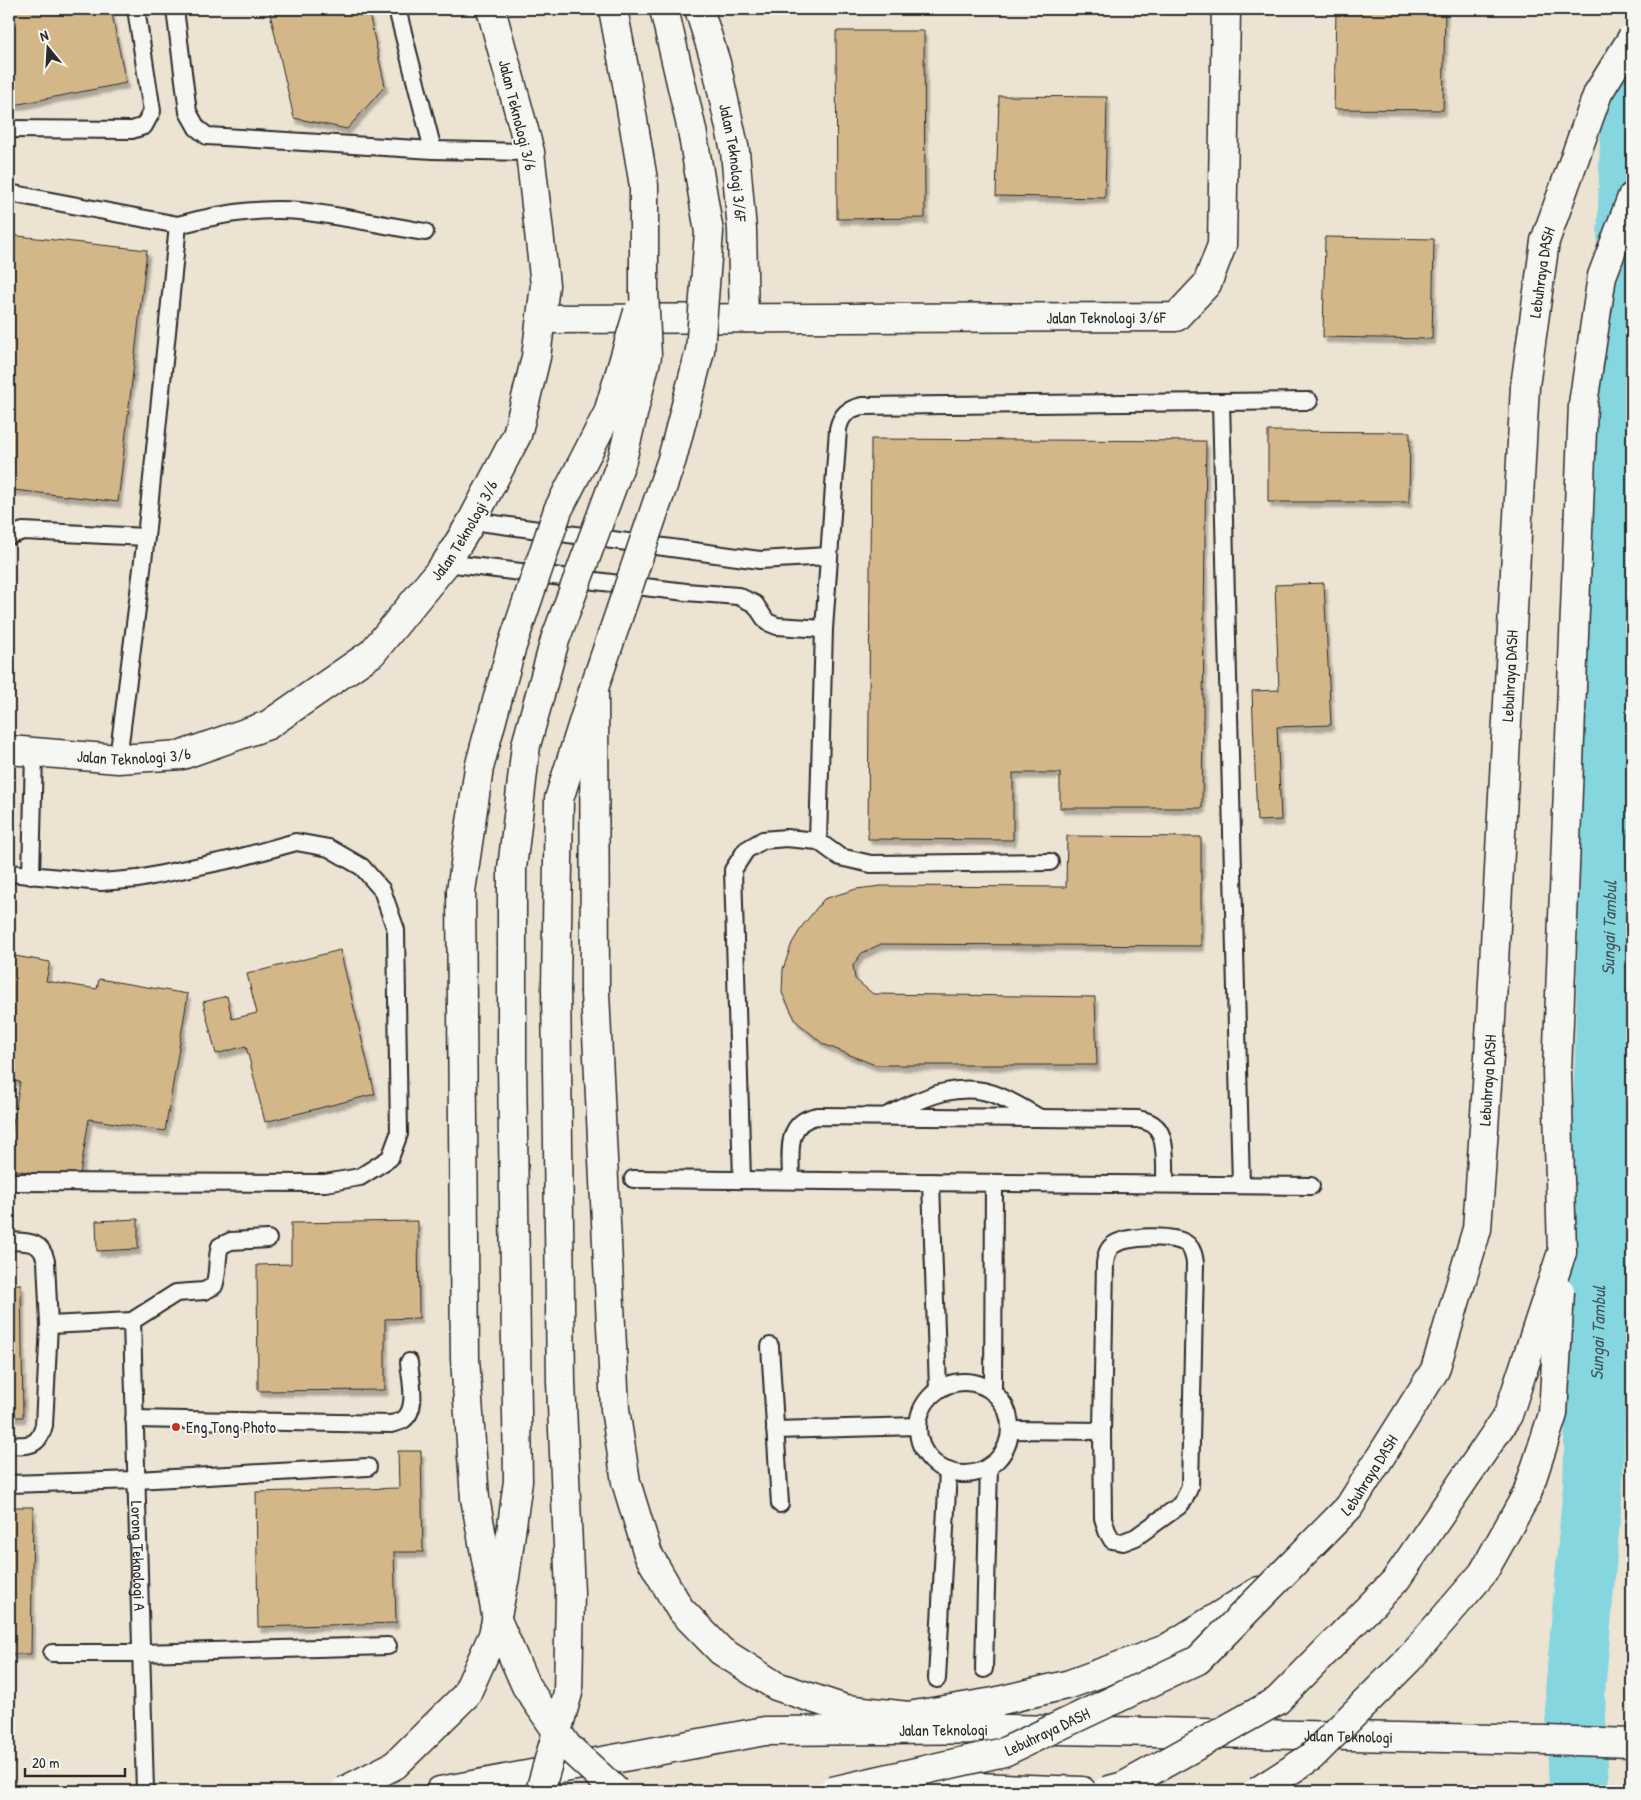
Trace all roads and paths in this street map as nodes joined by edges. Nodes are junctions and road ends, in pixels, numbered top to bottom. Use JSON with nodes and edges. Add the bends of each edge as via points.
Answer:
{"nodes":[{"id":1,"x":136,"y":9,"type":"edge"},
{"id":2,"x":175,"y":9,"type":"edge"},
{"id":3,"x":396,"y":9,"type":"edge"},
{"id":4,"x":491,"y":9,"type":"edge"},
{"id":5,"x":613,"y":9,"type":"edge"},
{"id":6,"x":664,"y":9,"type":"edge"},
{"id":7,"x":700,"y":9,"type":"edge"},
{"id":8,"x":1226,"y":9,"type":"edge"},
{"id":9,"x":1632,"y":38,"type":"edge"},
{"id":10,"x":9,"y":128,"type":"edge"},
{"id":11,"x":433,"y":150,"type":"junction"},
{"id":12,"x":530,"y":152,"type":"junction"},
{"id":13,"x":9,"y":192,"type":"edge"},
{"id":14,"x":1632,"y":197,"type":"edge"},
{"id":15,"x":178,"y":225,"type":"junction"},
{"id":16,"x":425,"y":232,"type":"dead end"},
{"id":17,"x":644,"y":290,"type":"junction"},
{"id":18,"x":744,"y":318,"type":"junction"},
{"id":19,"x":541,"y":319,"type":"junction"},
{"id":20,"x":1309,"y":401,"type":"dead end"},
{"id":21,"x":1221,"y":402,"type":"junction"},
{"id":22,"x":472,"y":521,"type":"junction"},
{"id":23,"x":9,"y":536,"type":"edge"},
{"id":24,"x":146,"y":537,"type":"junction"},
{"id":25,"x":828,"y":556,"type":"junction"},
{"id":26,"x":446,"y":563,"type":"junction"},
{"id":27,"x":824,"y":629,"type":"junction"},
{"id":28,"x":594,"y":688,"type":"junction"},
{"id":29,"x":21,"y":751,"type":"edge"},
{"id":30,"x":118,"y":759,"type":"junction"},
{"id":31,"x":818,"y":841,"type":"junction"},
{"id":32,"x":1050,"y":862,"type":"dead end"},
{"id":33,"x":9,"y":873,"type":"edge"},
{"id":34,"x":31,"y":876,"type":"junction"},
{"id":35,"x":886,"y":1116,"type":"junction"},
{"id":36,"x":1041,"y":1118,"type":"junction"},
{"id":37,"x":632,"y":1179,"type":"dead end"},
{"id":38,"x":742,"y":1180,"type":"junction"},
{"id":39,"x":791,"y":1180,"type":"junction"},
{"id":40,"x":9,"y":1182,"type":"edge"},
{"id":41,"x":932,"y":1182,"type":"junction"},
{"id":42,"x":994,"y":1182,"type":"junction"},
{"id":43,"x":1165,"y":1184,"type":"junction"},
{"id":44,"x":1241,"y":1185,"type":"junction"},
{"id":45,"x":1311,"y":1186,"type":"dead end"},
{"id":46,"x":268,"y":1239,"type":"dead end"},
{"id":47,"x":9,"y":1241,"type":"edge"},
{"id":48,"x":1562,"y":1252,"type":"junction"},
{"id":49,"x":132,"y":1321,"type":"junction"},
{"id":50,"x":49,"y":1325,"type":"junction"},
{"id":51,"x":770,"y":1346,"type":"dead end"},
{"id":52,"x":409,"y":1362,"type":"dead end"},
{"id":53,"x":938,"y":1390,"type":"junction"},
{"id":54,"x":993,"y":1392,"type":"junction"},
{"id":55,"x":134,"y":1419,"type":"junction"},
{"id":56,"x":918,"y":1426,"type":"junction"},
{"id":57,"x":775,"y":1430,"type":"junction"},
{"id":58,"x":1010,"y":1430,"type":"junction"},
{"id":59,"x":1102,"y":1431,"type":"junction"},
{"id":60,"x":9,"y":1446,"type":"edge"},
{"id":61,"x":990,"y":1466,"type":"junction"},
{"id":62,"x":368,"y":1467,"type":"dead end"},
{"id":63,"x":948,"y":1471,"type":"junction"},
{"id":64,"x":136,"y":1480,"type":"junction"},
{"id":65,"x":9,"y":1484,"type":"edge"},
{"id":66,"x":780,"y":1504,"type":"dead end"},
{"id":67,"x":1278,"y":1579,"type":"junction"},
{"id":68,"x":388,"y":1646,"type":"dead end"},
{"id":69,"x":52,"y":1653,"type":"dead end"},
{"id":70,"x":141,"y":1653,"type":"junction"},
{"id":71,"x":984,"y":1669,"type":"dead end"},
{"id":72,"x":938,"y":1679,"type":"dead end"},
{"id":73,"x":1632,"y":1743,"type":"edge"},
{"id":74,"x":145,"y":1791,"type":"edge"},
{"id":75,"x":344,"y":1791,"type":"edge"},
{"id":76,"x":440,"y":1791,"type":"edge"},
{"id":77,"x":540,"y":1791,"type":"edge"},
{"id":78,"x":616,"y":1791,"type":"edge"},
{"id":79,"x":832,"y":1791,"type":"edge"},
{"id":80,"x":878,"y":1791,"type":"edge"},
{"id":81,"x":1082,"y":1791,"type":"edge"},
{"id":82,"x":1106,"y":1791,"type":"edge"},
{"id":83,"x":1258,"y":1791,"type":"edge"}],
"edges":[{"from":1,"to":10,"type":"lane","via":[[152,111],[144,126],[132,130]]},
{"from":2,"to":11,"type":"lane","via":[[188,112],[197,128],[207,136]]},
{"from":3,"to":11,"type":"lane"},
{"from":4,"to":12,"type":"main road","name":"Jalan Teknologi 3/6"},
{"from":5,"to":17,"type":"main road","via":[[644,186]]},
{"from":6,"to":28,"type":"main road","bridge":true,"via":[[692,130],[709,232],[700,351],[672,459]]},
{"from":7,"to":18,"type":"main road","name":"Jalan Teknologi 3/6F","via":[[716,63],[735,151],[742,230]]},
{"from":8,"to":18,"type":"main road","name":"Jalan Teknologi 3/6F","via":[[1222,245],[1207,284],[1176,316]]},
{"from":9,"to":67,"type":"main road","name":"Lebuhraya DASH","bridge":true,"via":[[1598,93],[1545,241],[1525,386],[1478,1229],[1435,1370],[1349,1507]]},
{"from":11,"to":12,"type":"lane"},
{"from":12,"to":19,"type":"main road","name":"Jalan Teknologi 3/6","via":[[545,286]]},
{"from":13,"to":15,"type":"lane"},
{"from":14,"to":48,"type":"main road","via":[[1602,276],[1582,404],[1557,1072]]},
{"from":15,"to":16,"type":"lane","via":[[242,212],[298,211]]},
{"from":15,"to":24,"type":"lane"},
{"from":17,"to":75,"type":"main road","bridge":true,"via":[[647,356],[622,460],[555,640],[526,745],[512,870],[518,1481],[505,1577],[493,1635],[466,1695],[395,1765]]},
{"from":17,"to":78,"type":"main road","bridge":true,"via":[[608,413],[558,510],[511,650],[479,768],[461,890],[465,1359],[475,1498],[497,1620],[526,1686],[567,1746]]},
{"from":18,"to":19,"type":"main road","name":"Jalan Teknologi 3/6F"},
{"from":19,"to":22,"type":"main road","name":"Jalan Teknologi 3/6","via":[[536,358],[517,435]]},
{"from":20,"to":21,"type":"lane"},
{"from":21,"to":25,"type":"lane","via":[[854,408],[840,420],[838,429]]},
{"from":21,"to":44,"type":"lane"},
{"from":22,"to":25,"type":"lane","via":[[760,560]]},
{"from":22,"to":26,"type":"main road","name":"Jalan Teknologi 3/6"},
{"from":23,"to":24,"type":"lane","via":[[23,531]]},
{"from":24,"to":30,"type":"lane"},
{"from":25,"to":27,"type":"lane"},
{"from":26,"to":27,"type":"lane","via":[[738,596],[755,604],[767,622],[776,626]]},
{"from":26,"to":30,"type":"main road","name":"Jalan Teknologi 3/6","via":[[372,653],[268,726],[182,755]]},
{"from":27,"to":31,"type":"lane"},
{"from":28,"to":67,"type":"main road","bridge":true,"via":[[595,994],[615,1408],[626,1482],[648,1554],[680,1609],[721,1651],[776,1686],[845,1709],[908,1716],[994,1702],[1070,1684],[1166,1649]]},
{"from":28,"to":77,"type":"main road","bridge":true,"via":[[559,800],[556,988],[561,1382],[570,1593],[568,1693]]},
{"from":29,"to":30,"type":"main road","name":"Jalan Teknologi 3/6"},
{"from":29,"to":34,"type":"lane"},
{"from":31,"to":32,"type":"lane","via":[[840,858],[871,864]]},
{"from":31,"to":38,"type":"lane","via":[[763,840],[746,850],[733,870]]},
{"from":33,"to":34,"type":"lane"},
{"from":34,"to":40,"type":"lane","via":[[101,882],[138,879],[296,842],[329,848],[362,867],[382,890],[396,930],[399,1134],[390,1158],[360,1178],[325,1183]]},
{"from":35,"to":36,"type":"lane"},
{"from":35,"to":36,"type":"lane","via":[[932,1094],[965,1090],[997,1095]]},
{"from":35,"to":39,"type":"lane","via":[[817,1116],[799,1122],[792,1140]]},
{"from":36,"to":43,"type":"lane","via":[[1148,1121],[1161,1134]]},
{"from":37,"to":38,"type":"lane"},
{"from":38,"to":39,"type":"lane"},
{"from":39,"to":41,"type":"lane"},
{"from":41,"to":42,"type":"lane"},
{"from":41,"to":53,"type":"lane"},
{"from":42,"to":43,"type":"lane"},
{"from":42,"to":54,"type":"lane"},
{"from":43,"to":44,"type":"lane"},
{"from":44,"to":45,"type":"lane"},
{"from":46,"to":49,"type":"lane","via":[[231,1241],[220,1246],[214,1286],[204,1291],[176,1293]]},
{"from":47,"to":50,"type":"lane","via":[[28,1242],[44,1252]]},
{"from":48,"to":82,"type":"main road","bridge":true,"via":[[1508,1415],[1395,1581],[1277,1701],[1124,1786]]},
{"from":48,"to":83,"type":"main road","bridge":true,"via":[[1553,1414],[1527,1494],[1483,1573],[1408,1660],[1310,1757]]},
{"from":49,"to":50,"type":"lane"},
{"from":49,"to":55,"type":"lane","name":"Lorong Teknologi A"},
{"from":50,"to":60,"type":"lane","via":[[42,1436],[34,1443]]},
{"from":51,"to":57,"type":"lane"},
{"from":52,"to":55,"type":"lane","via":[[412,1402],[409,1413],[402,1421],[391,1424]]},
{"from":53,"to":54,"type":"lane","via":[[966,1382]]},
{"from":53,"to":56,"type":"lane","via":[[921,1412]]},
{"from":54,"to":58,"type":"lane","via":[[1002,1402]]},
{"from":55,"to":64,"type":"lane","name":"Lorong Teknologi A"},
{"from":56,"to":57,"type":"lane"},
{"from":56,"to":63,"type":"lane","via":[[926,1453]]},
{"from":57,"to":66,"type":"lane"},
{"from":58,"to":59,"type":"lane"},
{"from":58,"to":61,"type":"lane","via":[[1007,1444]]},
{"from":59,"to":59,"type":"lane","via":[[1107,1254],[1112,1246],[1129,1238],[1179,1240],[1188,1245],[1195,1263],[1190,1486],[1179,1506],[1136,1537],[1123,1542],[1112,1540],[1103,1518]]},
{"from":61,"to":63,"type":"lane","via":[[962,1474]]},
{"from":61,"to":71,"type":"lane"},
{"from":62,"to":64,"type":"lane"},
{"from":63,"to":72,"type":"lane"},
{"from":64,"to":65,"type":"lane"},
{"from":64,"to":70,"type":"lane","name":"Lorong Teknologi A"},
{"from":67,"to":79,"type":"main road","name":"Lebuhraya DASH","bridge":true,"via":[[1198,1660],[1004,1752]]},
{"from":68,"to":70,"type":"lane"},
{"from":69,"to":70,"type":"lane"},
{"from":70,"to":74,"type":"lane","name":"Lorong Teknologi A"},
{"from":73,"to":76,"type":"main road","name":"Jalan Teknologi","via":[[1008,1728],[765,1731]]},
{"from":80,"to":81,"type":"main road","via":[[974,1787]]}]}
